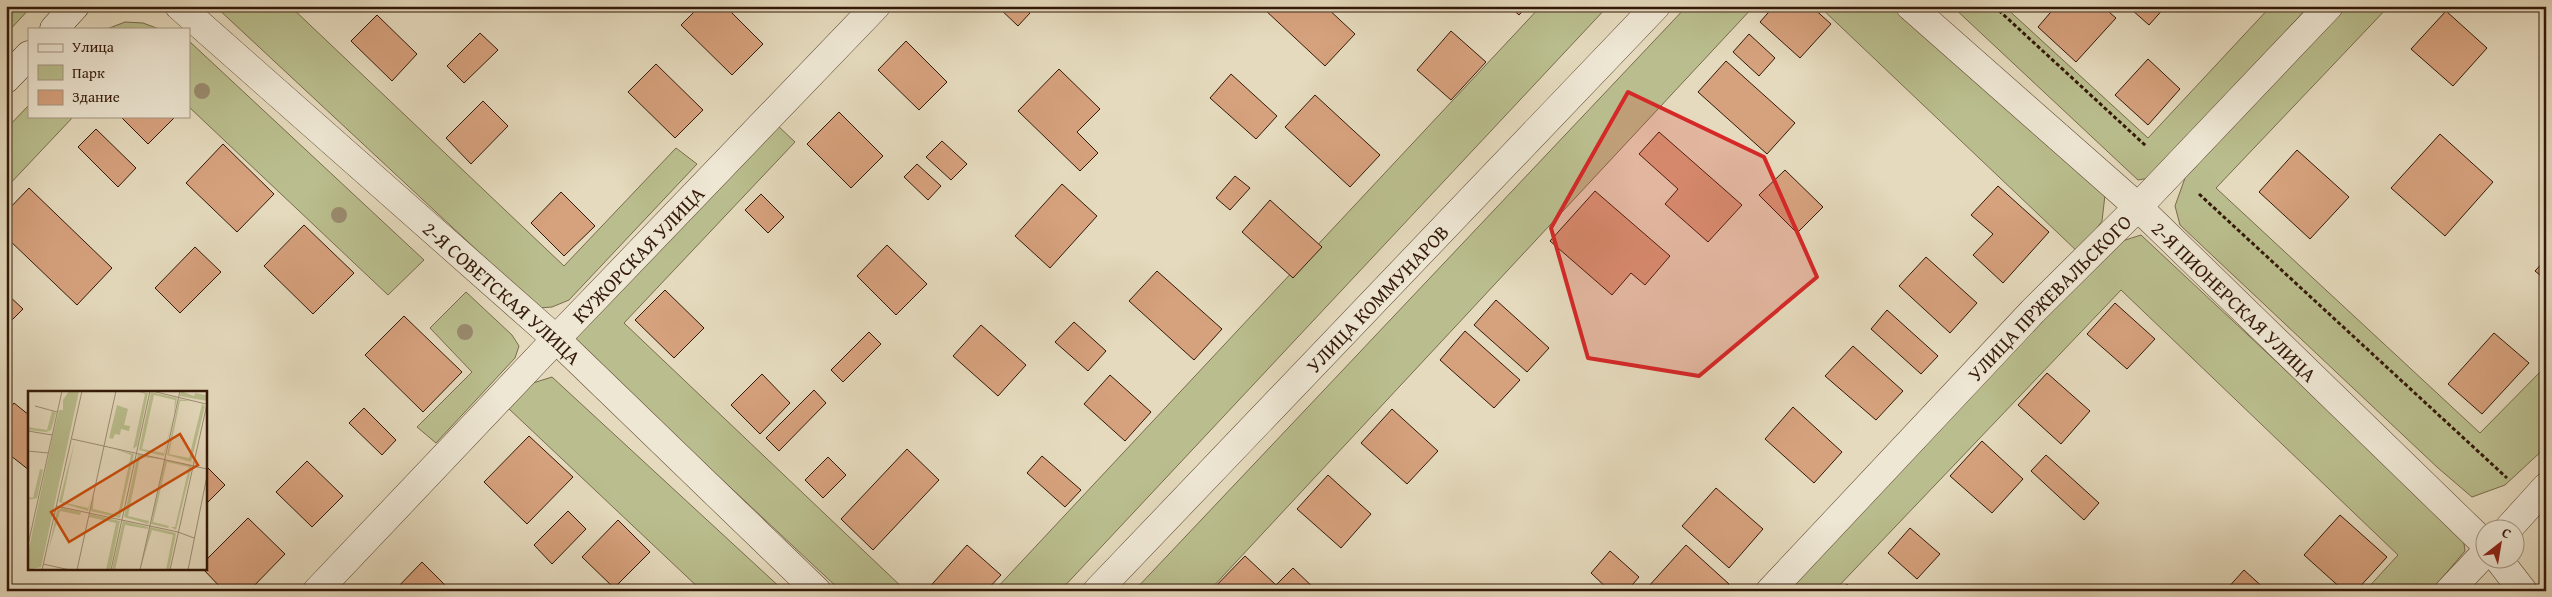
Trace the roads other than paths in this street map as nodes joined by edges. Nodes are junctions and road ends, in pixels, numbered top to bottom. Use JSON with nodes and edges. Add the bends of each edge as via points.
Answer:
{"nodes":[{"id":1,"x":75,"y":6,"type":"edge"},
{"id":2,"x":178,"y":6,"type":"edge"},
{"id":3,"x":876,"y":6,"type":"edge"},
{"id":4,"x":1656,"y":6,"type":"edge"},
{"id":5,"x":1910,"y":6,"type":"edge"},
{"id":6,"x":2329,"y":6,"type":"edge"},
{"id":7,"x":55,"y":28,"type":"edge"},
{"id":8,"x":28,"y":56,"type":"edge"},
{"id":9,"x":6,"y":79,"type":"edge"},
{"id":10,"x":2138,"y":207,"type":"junction"},
{"id":11,"x":556,"y":338,"type":"junction"},
{"id":12,"x":2539,"y":494,"type":"edge"},
{"id":13,"x":2516,"y":520,"type":"edge"},
{"id":14,"x":2474,"y":533,"type":"edge"},
{"id":15,"x":2474,"y":565,"type":"edge"},
{"id":16,"x":2507,"y":570,"type":"edge"},
{"id":17,"x":317,"y":591,"type":"edge"},
{"id":18,"x":817,"y":591,"type":"edge"},
{"id":19,"x":1097,"y":591,"type":"edge"},
{"id":20,"x":1770,"y":591,"type":"edge"},
{"id":21,"x":2449,"y":591,"type":"edge"},
{"id":22,"x":2523,"y":591,"type":"edge"}],
"edges":[{"from":1,"to":7,"type":"street"},
{"from":2,"to":11,"type":"street","name":"2-Я СОВЕТСКАЯ УЛИЦА"},
{"from":3,"to":11,"type":"street","name":"КУЖОРСКАЯ УЛИЦА"},
{"from":4,"to":19,"type":"street","name":"УЛИЦА КОММУНАРОВ"},
{"from":5,"to":10,"type":"street","name":"2-Я ПИОНЕРСКАЯ УЛИЦА"},
{"from":6,"to":10,"type":"street","name":"УЛИЦА ПРЖЕВАЛЬСКОГО"},
{"from":8,"to":9,"type":"street"},
{"from":10,"to":14,"type":"street","name":"2-Я ПИОНЕРСКАЯ УЛИЦА"},
{"from":10,"to":20,"type":"street","name":"УЛИЦА ПРЖЕВАЛЬСКОГО","via":[[2033,311]]},
{"from":11,"to":17,"type":"street","name":"КУЖОРСКАЯ УЛИЦА"},
{"from":11,"to":18,"type":"street","name":"2-Я СОВЕТСКАЯ УЛИЦА"},
{"from":12,"to":13,"type":"street"},
{"from":15,"to":21,"type":"street"},
{"from":16,"to":22,"type":"street"}]}
